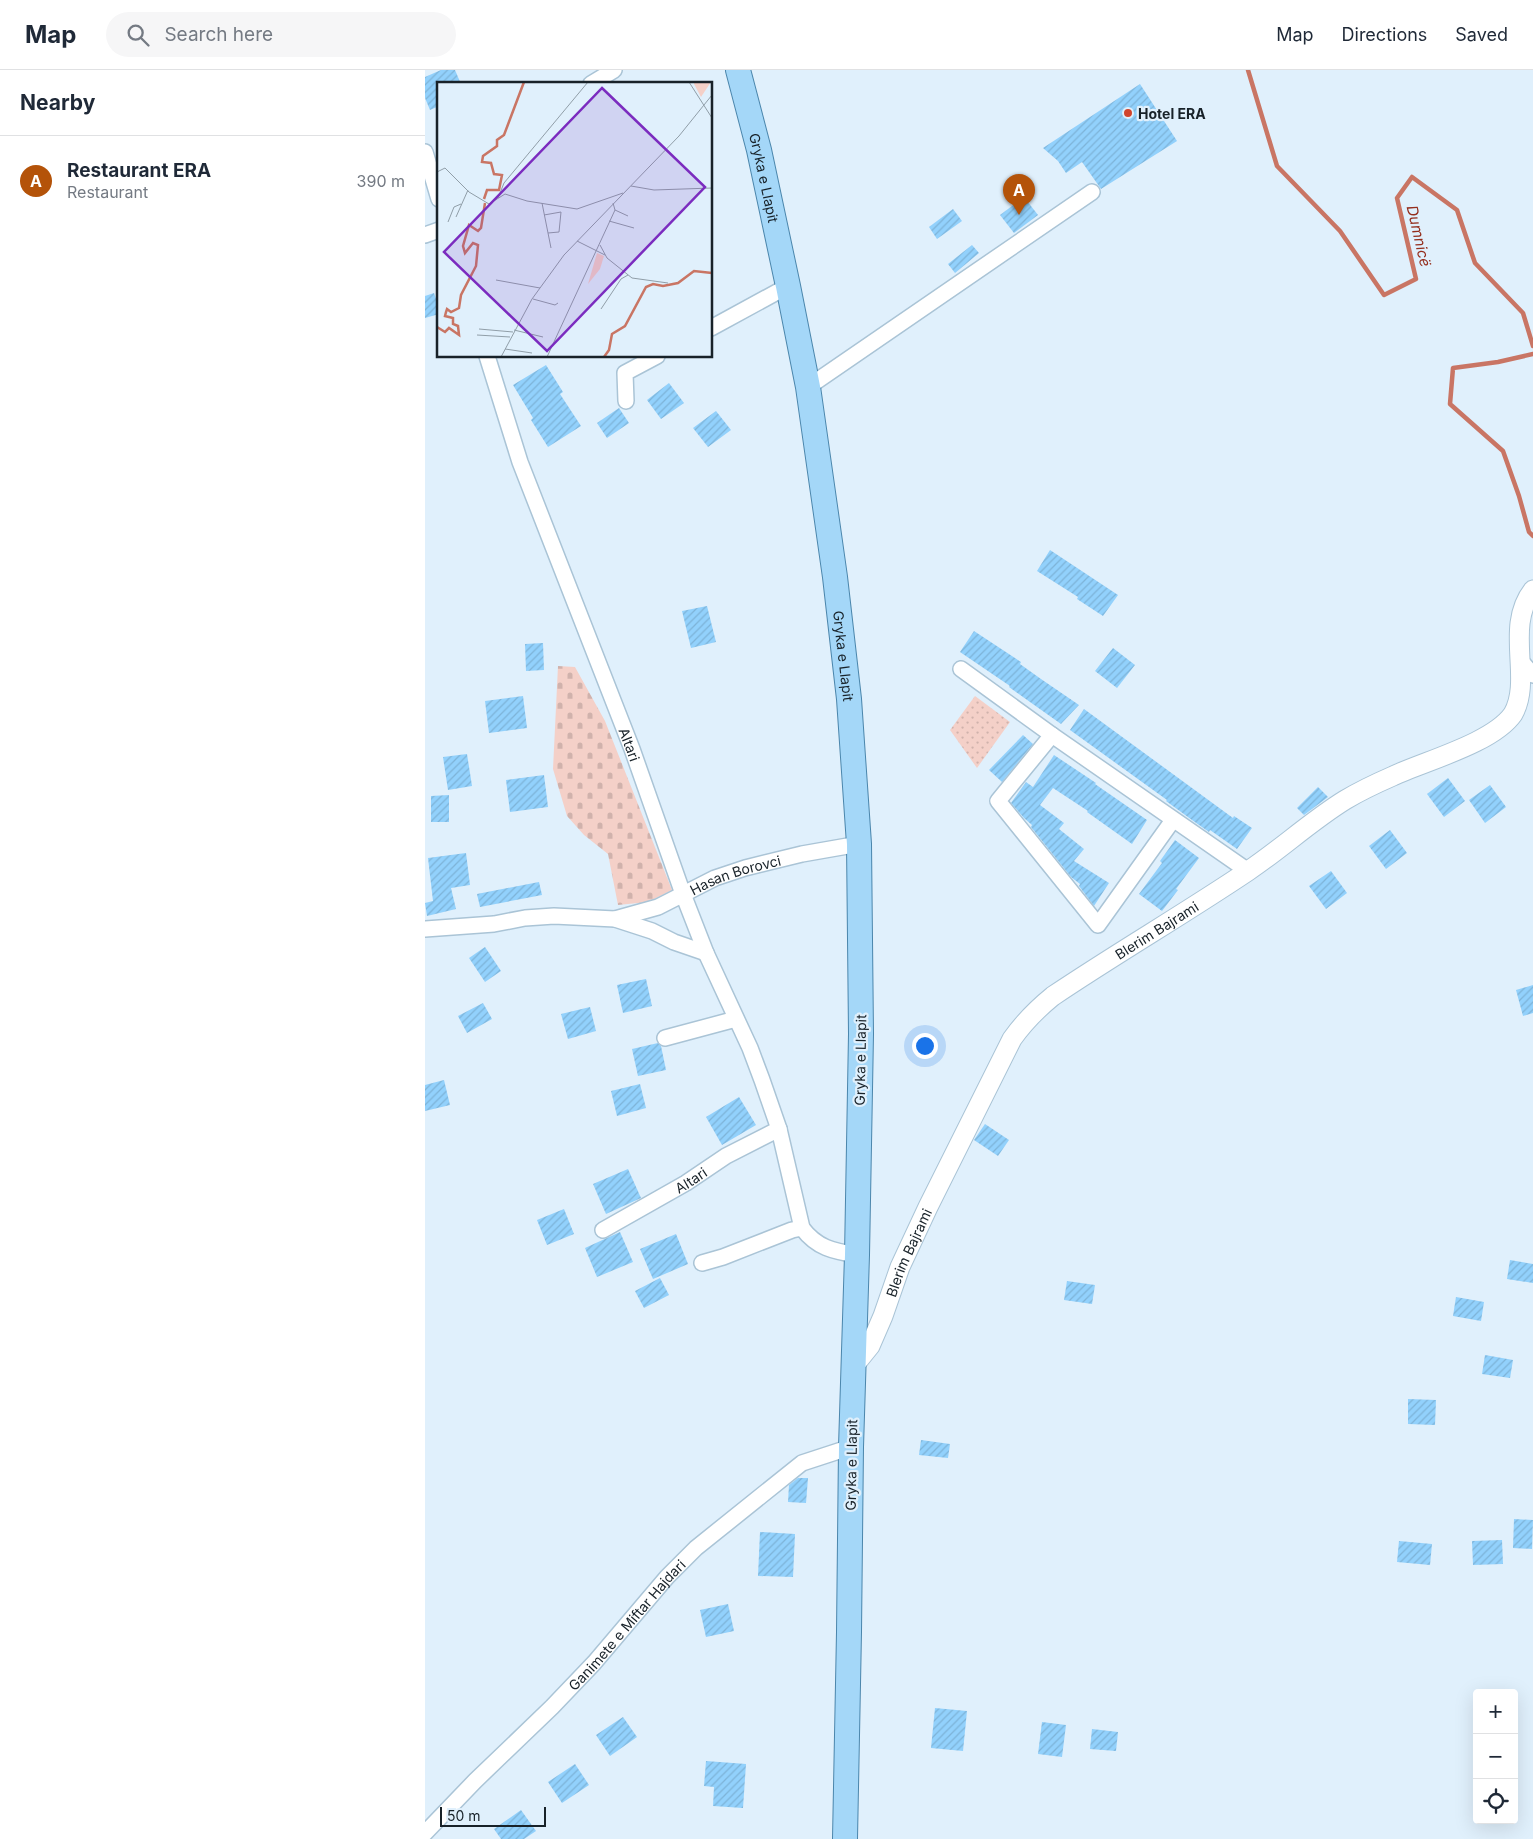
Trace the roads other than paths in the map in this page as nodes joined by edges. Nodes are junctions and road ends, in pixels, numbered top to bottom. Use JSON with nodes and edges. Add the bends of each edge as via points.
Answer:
{"nodes":[{"id":1,"x":614,"y":70,"type":"edge"},
{"id":2,"x":738,"y":70,"type":"edge"},
{"id":3,"x":594,"y":82,"type":"edge"},
{"id":4,"x":425,"y":152,"type":"edge"},
{"id":5,"x":437,"y":192,"type":"edge"},
{"id":6,"x":1092,"y":192,"type":"dead end"},
{"id":7,"x":437,"y":231,"type":"edge"},
{"id":8,"x":425,"y":235,"type":"edge"},
{"id":9,"x":789,"y":286,"type":"junction"},
{"id":10,"x":713,"y":327,"type":"edge"},
{"id":11,"x":488,"y":358,"type":"edge"},
{"id":12,"x":653,"y":358,"type":"edge"},
{"id":13,"x":808,"y":387,"type":"junction"},
{"id":14,"x":627,"y":401,"type":"dead end"},
{"id":15,"x":1533,"y":590,"type":"edge"},
{"id":16,"x":1520,"y":660,"type":"junction"},
{"id":17,"x":961,"y":669,"type":"dead end"},
{"id":18,"x":1533,"y":675,"type":"edge"},
{"id":19,"x":1052,"y":735,"type":"junction"},
{"id":20,"x":1173,"y":820,"type":"junction"},
{"id":21,"x":859,"y":844,"type":"junction"},
{"id":22,"x":1248,"y":871,"type":"junction"},
{"id":23,"x":683,"y":894,"type":"junction"},
{"id":24,"x":615,"y":919,"type":"junction"},
{"id":25,"x":425,"y":929,"type":"edge"},
{"id":26,"x":706,"y":953,"type":"junction"},
{"id":27,"x":736,"y":1019,"type":"junction"},
{"id":28,"x":665,"y":1038,"type":"dead end"},
{"id":29,"x":779,"y":1129,"type":"junction"},
{"id":30,"x":802,"y":1228,"type":"junction"},
{"id":31,"x":603,"y":1230,"type":"dead end"},
{"id":32,"x":857,"y":1255,"type":"junction"},
{"id":33,"x":701,"y":1263,"type":"dead end"},
{"id":34,"x":853,"y":1367,"type":"junction"},
{"id":35,"x":851,"y":1447,"type":"junction"},
{"id":36,"x":425,"y":1833,"type":"edge"},
{"id":37,"x":845,"y":1839,"type":"edge"}],
"edges":[{"from":1,"to":3,"type":"street"},
{"from":2,"to":9,"type":"main road","name":"Gryka e Llapit"},
{"from":4,"to":5,"type":"street"},
{"from":6,"to":13,"type":"street"},
{"from":7,"to":8,"type":"street"},
{"from":9,"to":10,"type":"street"},
{"from":9,"to":13,"type":"main road","name":"Gryka e Llapit"},
{"from":11,"to":23,"type":"street","name":"Altari","via":[[520,462],[631,749]]},
{"from":12,"to":14,"type":"street","via":[[625,374]]},
{"from":13,"to":21,"type":"main road","name":"Gryka e Llapit","via":[[849,699]]},
{"from":15,"to":16,"type":"street","name":"Blerim Bajrami","via":[[1522,613]]},
{"from":16,"to":18,"type":"street"},
{"from":16,"to":22,"type":"street","name":"Blerim Bajrami","via":[[1520,696],[1503,725],[1460,749],[1345,799]]},
{"from":17,"to":19,"type":"street"},
{"from":19,"to":20,"type":"street"},
{"from":19,"to":20,"type":"street","via":[[998,801],[1098,925]]},
{"from":20,"to":22,"type":"street"},
{"from":21,"to":23,"type":"street","name":"Hasan Borovci","via":[[745,868]]},
{"from":21,"to":32,"type":"main road","name":"Gryka e Llapit","via":[[861,1034]]},
{"from":22,"to":34,"type":"street","name":"Blerim Bajrami","via":[[1053,996],[1022,1025],[1012,1038],[900,1267],[870,1346]]},
{"from":23,"to":24,"type":"street","name":"Hasan Borovci","via":[[658,906]]},
{"from":23,"to":26,"type":"street","name":"Altari"},
{"from":24,"to":25,"type":"street","name":"Hasan Borovci","via":[[534,917],[495,924]]},
{"from":24,"to":26,"type":"street","name":"Hasan Borovci"},
{"from":26,"to":27,"type":"street","name":"Altari"},
{"from":27,"to":28,"type":"street"},
{"from":27,"to":29,"type":"street","name":"Altari","via":[[763,1080]]},
{"from":29,"to":30,"type":"street","name":"Altari"},
{"from":29,"to":31,"type":"street","name":"Altari","via":[[726,1156],[686,1183]]},
{"from":30,"to":32,"type":"street","via":[[823,1248]]},
{"from":30,"to":33,"type":"street"},
{"from":32,"to":34,"type":"main road","name":"Gryka e Llapit"},
{"from":34,"to":35,"type":"main road","name":"Gryka e Llapit"},
{"from":35,"to":36,"type":"street","name":"Ganimete e Miftar Hajdari","via":[[802,1463],[696,1548],[588,1670]]},
{"from":35,"to":37,"type":"main road","name":"Gryka e Llapit"}]}
